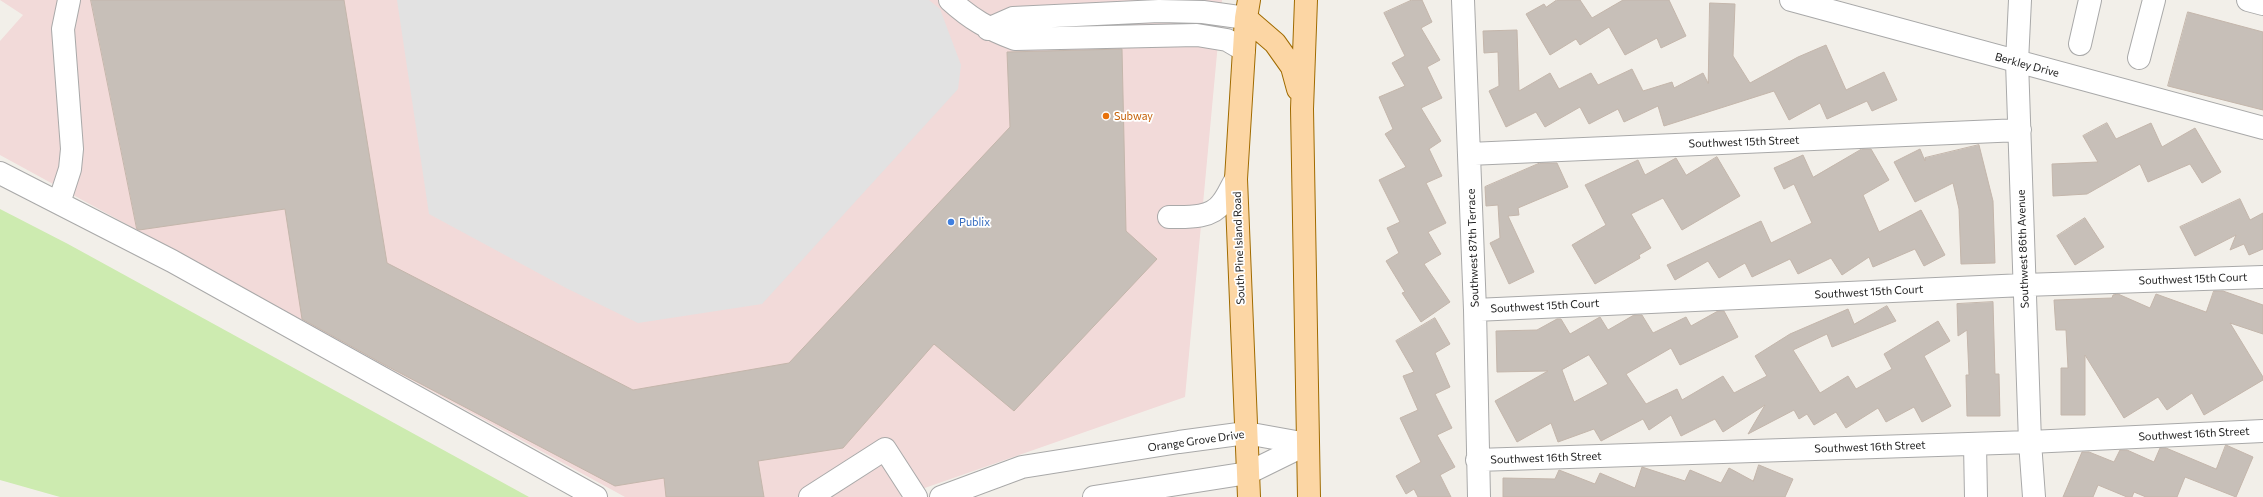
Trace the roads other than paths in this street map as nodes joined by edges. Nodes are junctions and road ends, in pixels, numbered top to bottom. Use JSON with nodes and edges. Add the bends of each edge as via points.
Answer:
{"nodes":[{"id":1,"x":69,"y":0,"type":"edge"},
{"id":2,"x":950,"y":0,"type":"edge"},
{"id":3,"x":1306,"y":0,"type":"edge"},
{"id":4,"x":1463,"y":0,"type":"edge"},
{"id":5,"x":1791,"y":0,"type":"edge"},
{"id":6,"x":2020,"y":0,"type":"edge"},
{"id":7,"x":2090,"y":0,"type":"edge"},
{"id":8,"x":2154,"y":0,"type":"edge"},
{"id":9,"x":2248,"y":0,"type":"edge"},
{"id":10,"x":2263,"y":4,"type":"edge"},
{"id":11,"x":1834,"y":6,"type":"edge"},
{"id":12,"x":1247,"y":9,"type":"edge"},
{"id":13,"x":988,"y":29,"type":"junction"},
{"id":14,"x":2080,"y":44,"type":"dead end"},
{"id":15,"x":1244,"y":50,"type":"junction"},
{"id":16,"x":2138,"y":58,"type":"dead end"},
{"id":17,"x":2017,"y":62,"type":"junction"},
{"id":18,"x":1302,"y":109,"type":"junction"},
{"id":19,"x":2263,"y":128,"type":"edge"},
{"id":20,"x":2020,"y":130,"type":"junction"},
{"id":21,"x":1469,"y":154,"type":"junction"},
{"id":22,"x":0,"y":173,"type":"edge"},
{"id":23,"x":1236,"y":179,"type":"junction"},
{"id":24,"x":59,"y":203,"type":"junction"},
{"id":25,"x":1169,"y":217,"type":"dead end"},
{"id":26,"x":2263,"y":277,"type":"edge"},
{"id":27,"x":2024,"y":285,"type":"junction"},
{"id":28,"x":1475,"y":310,"type":"junction"},
{"id":29,"x":2263,"y":431,"type":"edge"},
{"id":30,"x":1246,"y":433,"type":"junction"},
{"id":31,"x":2030,"y":442,"type":"junction"},
{"id":32,"x":1307,"y":444,"type":"junction"},
{"id":33,"x":1975,"y":444,"type":"junction"},
{"id":34,"x":1477,"y":460,"type":"junction"},
{"id":35,"x":1248,"y":474,"type":"junction"},
{"id":36,"x":596,"y":497,"type":"edge"},
{"id":37,"x":810,"y":497,"type":"edge"},
{"id":38,"x":916,"y":497,"type":"edge"},
{"id":39,"x":941,"y":497,"type":"edge"},
{"id":40,"x":1094,"y":497,"type":"edge"},
{"id":41,"x":1249,"y":497,"type":"edge"},
{"id":42,"x":1309,"y":497,"type":"edge"},
{"id":43,"x":1479,"y":497,"type":"edge"},
{"id":44,"x":1976,"y":497,"type":"edge"},
{"id":45,"x":2034,"y":497,"type":"edge"}],
"edges":[{"from":1,"to":24,"type":"street","via":[[63,29],[72,150],[70,169]]},
{"from":2,"to":13,"type":"street"},
{"from":3,"to":18,"type":"main road"},
{"from":4,"to":21,"type":"street","name":"Southwest 87th Terrace"},
{"from":5,"to":11,"type":"street","name":"Berkley Drive"},
{"from":6,"to":17,"type":"street","name":"Southwest 86th Avenue"},
{"from":7,"to":14,"type":"street"},
{"from":8,"to":16,"type":"street"},
{"from":9,"to":10,"type":"street"},
{"from":11,"to":17,"type":"street","name":"Berkley Drive"},
{"from":12,"to":13,"type":"street","via":[[1013,18]]},
{"from":12,"to":15,"type":"main road","name":"South Pine Island Road"},
{"from":12,"to":18,"type":"main road","via":[[1292,67]]},
{"from":13,"to":15,"type":"street","via":[[1015,39],[1197,35],[1226,40]]},
{"from":15,"to":23,"type":"main road","name":"South Pine Island Road"},
{"from":17,"to":19,"type":"street","name":"Berkley Drive"},
{"from":17,"to":20,"type":"street","name":"Southwest 86th Avenue"},
{"from":18,"to":32,"type":"main road"},
{"from":20,"to":21,"type":"street","name":"Southwest 15th Street"},
{"from":20,"to":27,"type":"street","name":"Southwest 86th Avenue"},
{"from":21,"to":28,"type":"street","name":"Southwest 87th Terrace"},
{"from":22,"to":24,"type":"street"},
{"from":23,"to":25,"type":"street","via":[[1222,204],[1210,212],[1192,218]]},
{"from":23,"to":30,"type":"main road","name":"South Pine Island Road"},
{"from":24,"to":36,"type":"street","via":[[172,261]]},
{"from":26,"to":27,"type":"street","name":"Southwest 15th Court"},
{"from":27,"to":28,"type":"street","name":"Southwest 15th Court"},
{"from":27,"to":31,"type":"street","name":"Southwest 86th Avenue"},
{"from":28,"to":34,"type":"street","name":"Southwest 87th Terrace"},
{"from":29,"to":31,"type":"street","name":"Southwest 16th Street"},
{"from":30,"to":32,"type":"street","name":"Orange Grove Drive"},
{"from":30,"to":35,"type":"main road","name":"South Pine Island Road"},
{"from":30,"to":39,"type":"street","name":"Orange Grove Drive","via":[[1022,467]]},
{"from":31,"to":33,"type":"street","name":"Southwest 16th Street"},
{"from":31,"to":45,"type":"street","name":"Southwest 86th Avenue"},
{"from":32,"to":35,"type":"street"},
{"from":32,"to":42,"type":"main road"},
{"from":33,"to":34,"type":"street","name":"Southwest 16th Street"},
{"from":33,"to":44,"type":"street"},
{"from":34,"to":43,"type":"street","name":"Southwest 87th Terrace"},
{"from":35,"to":40,"type":"street"},
{"from":35,"to":41,"type":"main road","name":"South Pine Island Road"},
{"from":37,"to":38,"type":"street","via":[[885,450]]}]}
